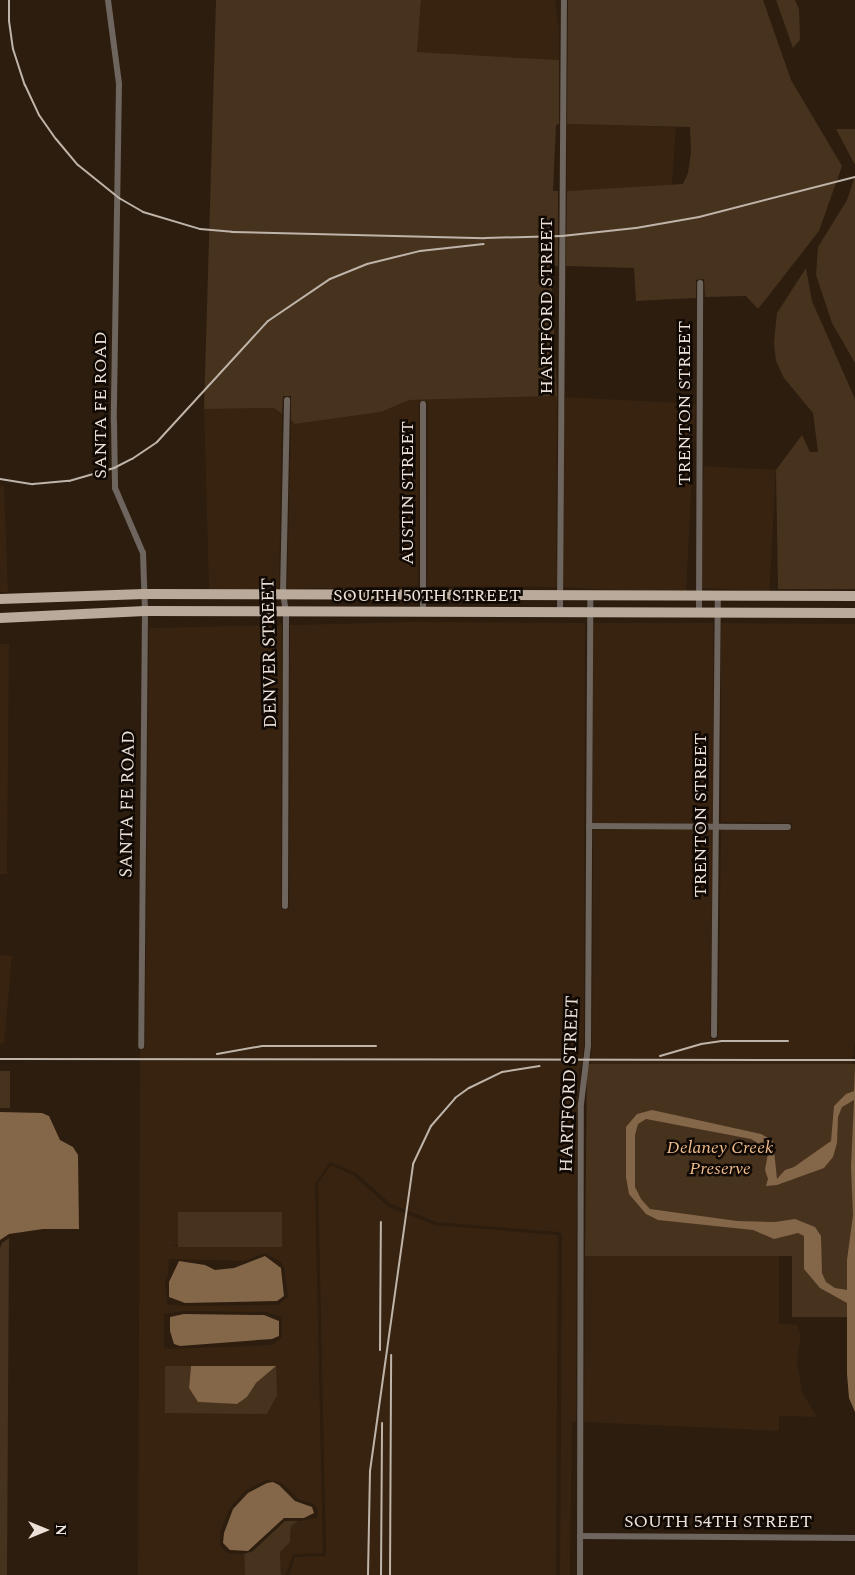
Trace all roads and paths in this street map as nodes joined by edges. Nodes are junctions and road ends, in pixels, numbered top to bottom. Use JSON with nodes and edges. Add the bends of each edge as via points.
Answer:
{"nodes":[{"id":1,"x":108,"y":0,"type":"edge"},
{"id":2,"x":564,"y":0,"type":"edge"},
{"id":3,"x":700,"y":283,"type":"dead end"},
{"id":4,"x":287,"y":400,"type":"dead end"},
{"id":5,"x":423,"y":404,"type":"dead end"},
{"id":6,"x":144,"y":594,"type":"junction"},
{"id":7,"x":283,"y":594,"type":"junction"},
{"id":8,"x":423,"y":594,"type":"junction"},
{"id":9,"x":560,"y":595,"type":"junction"},
{"id":10,"x":590,"y":595,"type":"junction"},
{"id":11,"x":699,"y":595,"type":"junction"},
{"id":12,"x":718,"y":595,"type":"junction"},
{"id":13,"x":838,"y":596,"type":"junction"},
{"id":14,"x":855,"y":596,"type":"edge"},
{"id":15,"x":0,"y":598,"type":"edge"},
{"id":16,"x":145,"y":612,"type":"junction"},
{"id":17,"x":286,"y":612,"type":"junction"},
{"id":18,"x":423,"y":612,"type":"junction"},
{"id":19,"x":560,"y":612,"type":"junction"},
{"id":20,"x":589,"y":612,"type":"junction"},
{"id":21,"x":699,"y":612,"type":"junction"},
{"id":22,"x":717,"y":613,"type":"junction"},
{"id":23,"x":838,"y":613,"type":"junction"},
{"id":24,"x":855,"y":613,"type":"edge"},
{"id":25,"x":0,"y":618,"type":"edge"},
{"id":26,"x":589,"y":826,"type":"junction"},
{"id":27,"x":717,"y":826,"type":"junction"},
{"id":28,"x":788,"y":827,"type":"dead end"},
{"id":29,"x":285,"y":906,"type":"dead end"},
{"id":30,"x":714,"y":1035,"type":"dead end"},
{"id":31,"x":141,"y":1046,"type":"dead end"},
{"id":32,"x":580,"y":1536,"type":"junction"},
{"id":33,"x":855,"y":1538,"type":"edge"},
{"id":34,"x":580,"y":1575,"type":"edge"}],
"edges":[{"from":1,"to":6,"type":"street","name":"SANTA FE ROAD","via":[[119,84],[115,488],[143,553]]},
{"from":2,"to":9,"type":"street","name":"HARTFORD STREET"},
{"from":3,"to":11,"type":"street","name":"TRENTON STREET"},
{"from":4,"to":7,"type":"street","name":"DENVER STREET"},
{"from":5,"to":8,"type":"street","name":"AUSTIN STREET"},
{"from":6,"to":7,"type":"main road","name":"SOUTH 50TH STREET"},
{"from":6,"to":15,"type":"main road","name":"SOUTH 50TH STREET"},
{"from":6,"to":16,"type":"street","name":"SANTA FE ROAD"},
{"from":7,"to":8,"type":"main road","name":"SOUTH 50TH STREET"},
{"from":7,"to":17,"type":"street","name":"DENVER STREET"},
{"from":8,"to":9,"type":"main road","name":"SOUTH 50TH STREET"},
{"from":8,"to":18,"type":"street","name":"AUSTIN STREET"},
{"from":9,"to":10,"type":"main road","name":"SOUTH 50TH STREET"},
{"from":9,"to":19,"type":"street","name":"HARTFORD STREET"},
{"from":10,"to":11,"type":"main road","name":"SOUTH 50TH STREET"},
{"from":10,"to":20,"type":"street","name":"HARTFORD STREET"},
{"from":11,"to":12,"type":"main road","name":"SOUTH 50TH STREET"},
{"from":11,"to":21,"type":"street","name":"TRENTON STREET"},
{"from":12,"to":13,"type":"main road","name":"SOUTH 50TH STREET"},
{"from":12,"to":22,"type":"street","name":"TRENTON STREET"},
{"from":13,"to":14,"type":"main road","name":"SOUTH 50TH STREET"},
{"from":13,"to":23,"type":"street"},
{"from":16,"to":17,"type":"main road","name":"SOUTH 50TH STREET"},
{"from":16,"to":25,"type":"main road","name":"SOUTH 50TH STREET"},
{"from":16,"to":31,"type":"street","name":"SANTA FE ROAD"},
{"from":17,"to":18,"type":"main road","name":"SOUTH 50TH STREET"},
{"from":17,"to":29,"type":"street","name":"DENVER STREET"},
{"from":18,"to":19,"type":"main road","name":"SOUTH 50TH STREET"},
{"from":19,"to":20,"type":"main road","name":"SOUTH 50TH STREET"},
{"from":20,"to":21,"type":"main road","name":"SOUTH 50TH STREET"},
{"from":20,"to":26,"type":"street","name":"HARTFORD STREET"},
{"from":21,"to":22,"type":"main road","name":"SOUTH 50TH STREET"},
{"from":22,"to":23,"type":"main road","name":"SOUTH 50TH STREET"},
{"from":22,"to":27,"type":"street","name":"TRENTON STREET"},
{"from":23,"to":24,"type":"main road","name":"SOUTH 50TH STREET"},
{"from":26,"to":27,"type":"street"},
{"from":26,"to":32,"type":"street","name":"HARTFORD STREET","via":[[588,1046],[581,1104]]},
{"from":27,"to":28,"type":"street"},
{"from":27,"to":30,"type":"street","name":"TRENTON STREET"},
{"from":32,"to":33,"type":"street","name":"SOUTH 54TH STREET"},
{"from":32,"to":34,"type":"street","name":"HARTFORD STREET"}]}
